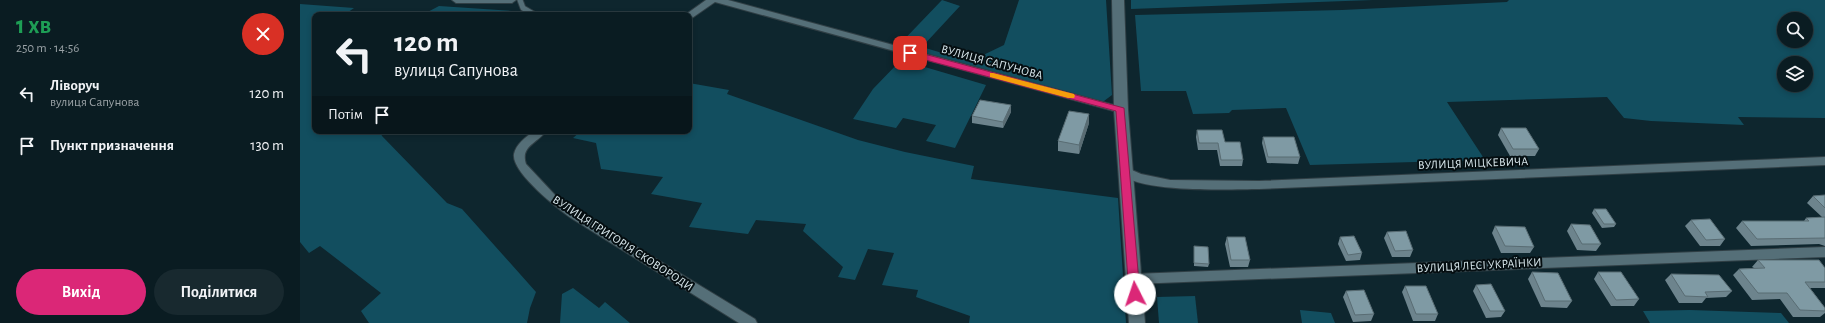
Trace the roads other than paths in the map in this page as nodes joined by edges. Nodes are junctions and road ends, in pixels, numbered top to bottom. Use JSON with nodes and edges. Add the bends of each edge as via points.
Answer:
{"nodes":[{"id":1,"x":456,"y":0,"type":"edge"},
{"id":2,"x":512,"y":0,"type":"edge"},
{"id":3,"x":520,"y":0,"type":"edge"},
{"id":4,"x":712,"y":0,"type":"edge"},
{"id":5,"x":718,"y":0,"type":"edge"},
{"id":6,"x":1118,"y":0,"type":"edge"},
{"id":7,"x":530,"y":12,"type":"edge"},
{"id":8,"x":692,"y":14,"type":"edge"},
{"id":9,"x":1121,"y":110,"type":"junction"},
{"id":10,"x":538,"y":134,"type":"edge"},
{"id":11,"x":1825,"y":161,"type":"edge"},
{"id":12,"x":1125,"y":171,"type":"junction"},
{"id":13,"x":1825,"y":252,"type":"edge"},
{"id":14,"x":1134,"y":279,"type":"junction"},
{"id":15,"x":750,"y":323,"type":"edge"},
{"id":16,"x":1137,"y":323,"type":"edge"}],
"edges":[{"from":1,"to":2,"type":"street"},
{"from":3,"to":7,"type":"lane","via":[[523,8]]},
{"from":4,"to":8,"type":"street"},
{"from":5,"to":9,"type":"street","name":"ВУЛИЦЯ САПУНОВА"},
{"from":6,"to":9,"type":"street"},
{"from":9,"to":12,"type":"street"},
{"from":10,"to":15,"type":"street","name":"ВУЛИЦЯ ГРИГОРІЯ СКОВОРОДИ","via":[[523,145],[518,158],[551,198]]},
{"from":11,"to":12,"type":"street","name":"ВУЛИЦЯ МІЦКЕВИЧА","via":[[1259,185],[1150,181],[1133,177]]},
{"from":12,"to":14,"type":"street"},
{"from":13,"to":14,"type":"street","name":"ВУЛИЦЯ ЛЕСІ УКРАЇНКИ"},
{"from":14,"to":16,"type":"street"}]}
